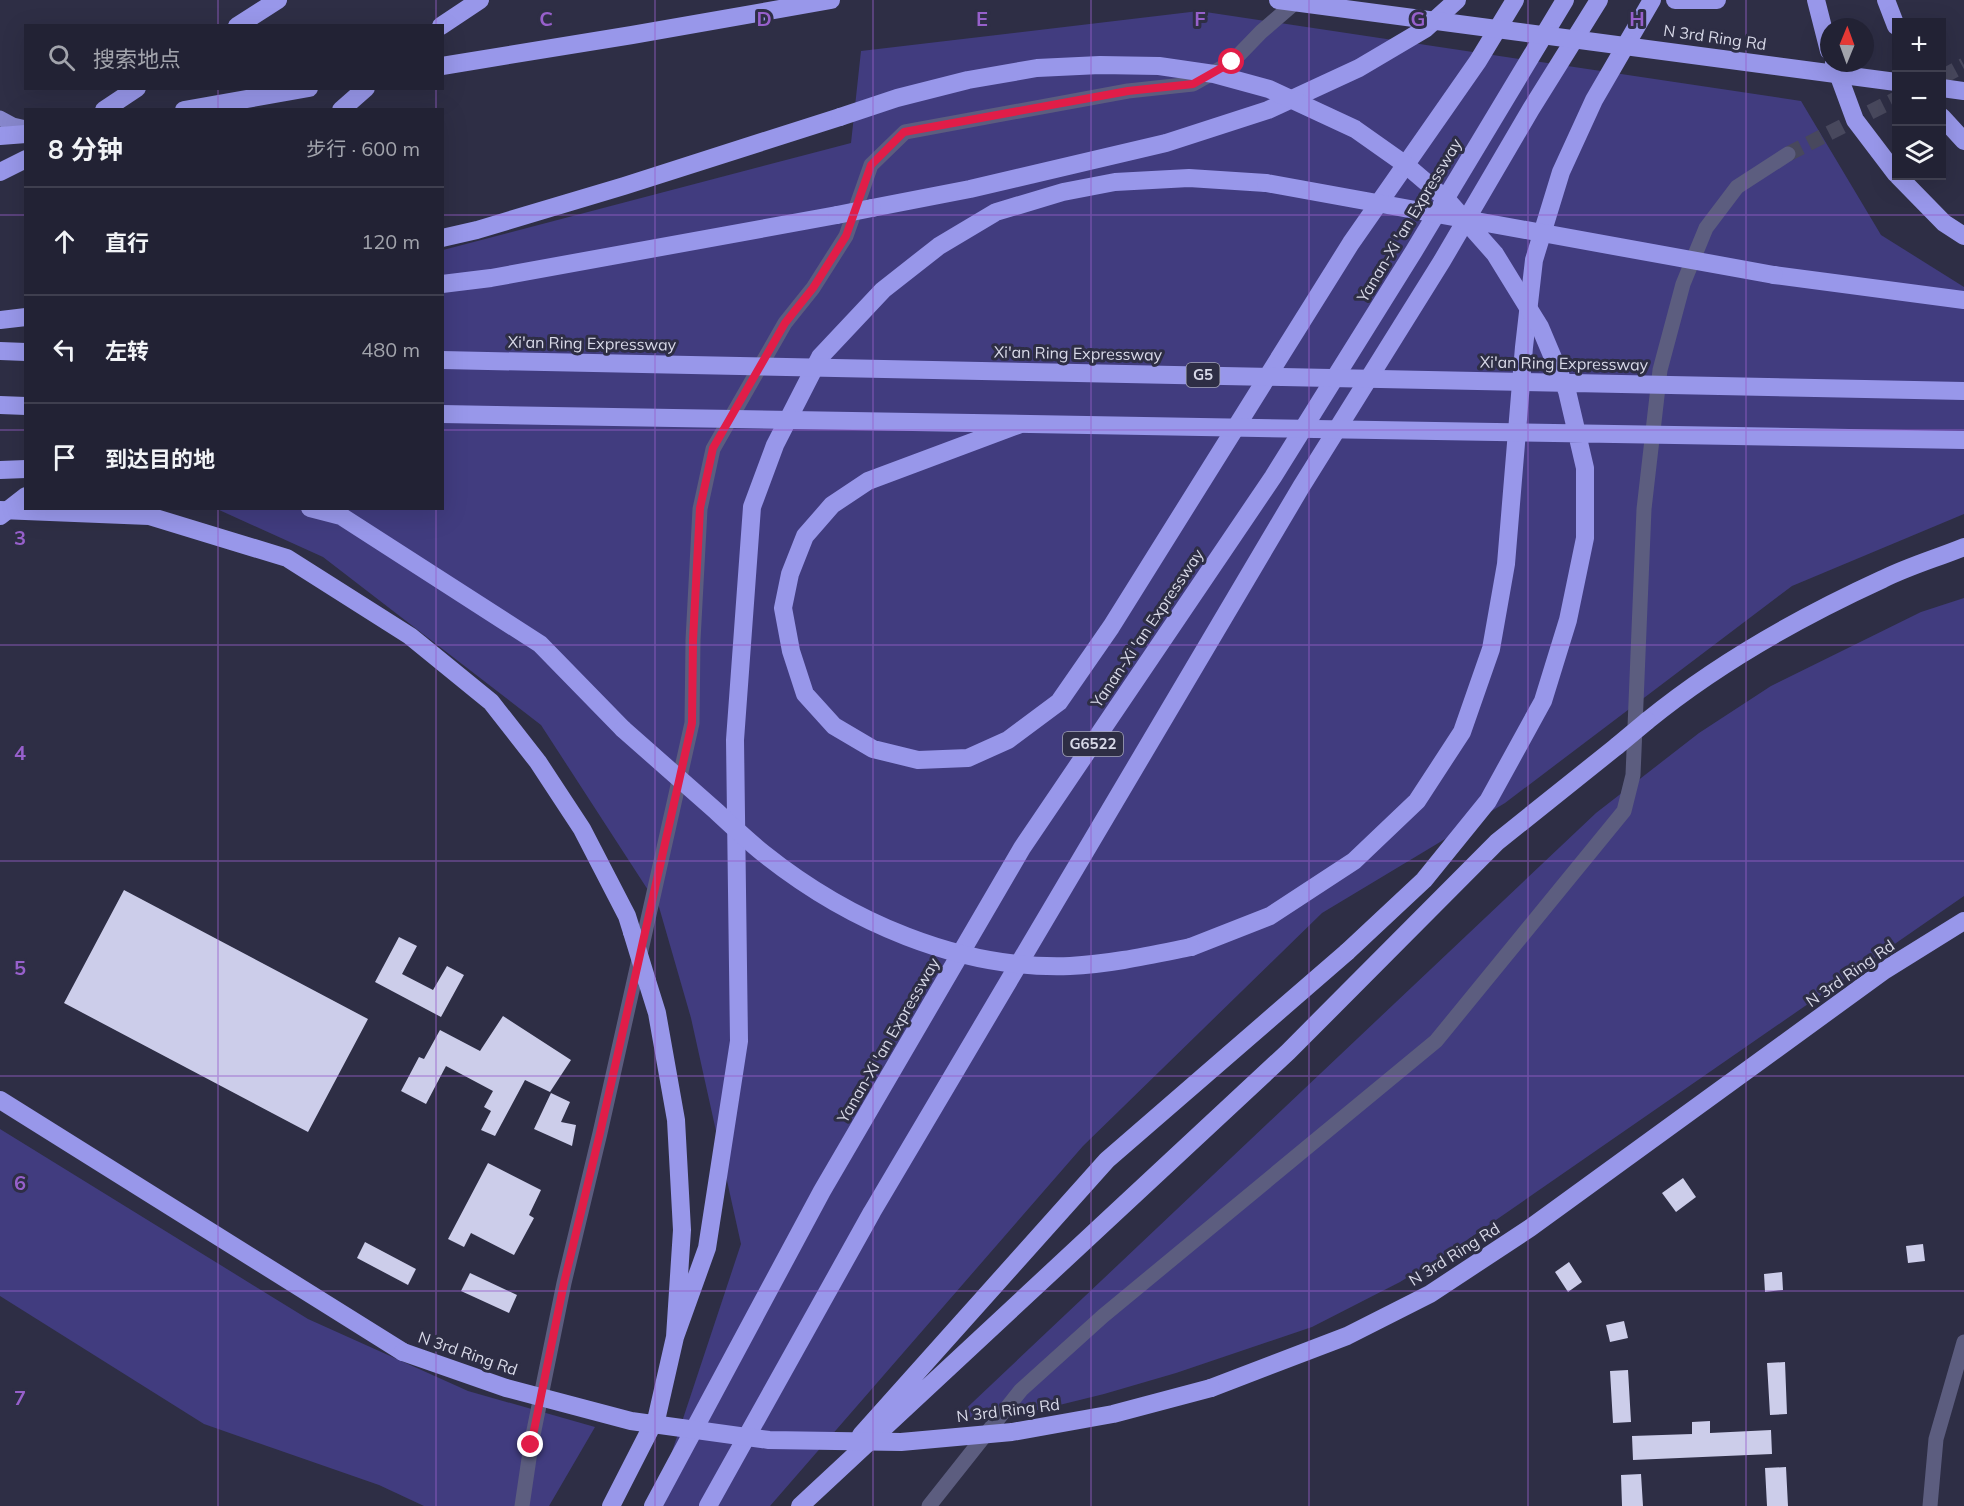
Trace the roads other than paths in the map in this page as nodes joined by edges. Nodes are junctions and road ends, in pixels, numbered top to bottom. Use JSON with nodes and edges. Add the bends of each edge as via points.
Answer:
{"nodes":[{"id":1,"x":278,"y":0,"type":"edge"},
{"id":2,"x":480,"y":0,"type":"edge"},
{"id":3,"x":831,"y":0,"type":"edge"},
{"id":4,"x":1278,"y":0,"type":"edge"},
{"id":5,"x":1298,"y":0,"type":"edge"},
{"id":6,"x":1457,"y":0,"type":"edge"},
{"id":7,"x":1515,"y":0,"type":"edge"},
{"id":8,"x":1565,"y":0,"type":"edge"},
{"id":9,"x":1599,"y":0,"type":"edge"},
{"id":10,"x":1652,"y":0,"type":"edge"},
{"id":11,"x":1675,"y":0,"type":"edge"},
{"id":12,"x":1717,"y":0,"type":"edge"},
{"id":13,"x":1816,"y":0,"type":"edge"},
{"id":14,"x":1886,"y":0,"type":"edge"},
{"id":15,"x":751,"y":7,"type":"edge"},
{"id":16,"x":1821,"y":18,"type":"edge"},
{"id":17,"x":1893,"y":18,"type":"edge"},
{"id":18,"x":240,"y":24,"type":"edge"},
{"id":19,"x":444,"y":24,"type":"edge"},
{"id":20,"x":444,"y":66,"type":"edge"},
{"id":21,"x":1837,"y":72,"type":"edge"},
{"id":22,"x":1892,"y":81,"type":"edge"},
{"id":23,"x":1946,"y":89,"type":"edge"},
{"id":24,"x":134,"y":90,"type":"edge"},
{"id":25,"x":298,"y":90,"type":"edge"},
{"id":26,"x":364,"y":90,"type":"edge"},
{"id":27,"x":1964,"y":91,"type":"edge"},
{"id":28,"x":107,"y":108,"type":"edge"},
{"id":29,"x":195,"y":108,"type":"edge"},
{"id":30,"x":343,"y":108,"type":"edge"},
{"id":31,"x":0,"y":118,"type":"edge"},
{"id":32,"x":1946,"y":122,"type":"edge"},
{"id":33,"x":24,"y":128,"type":"edge"},
{"id":34,"x":24,"y":134,"type":"edge"},
{"id":35,"x":0,"y":136,"type":"edge"},
{"id":36,"x":1964,"y":141,"type":"edge"},
{"id":37,"x":1788,"y":154,"type":"tunnel mouth"},
{"id":38,"x":24,"y":160,"type":"edge"},
{"id":39,"x":1892,"y":168,"type":"edge"},
{"id":40,"x":0,"y":172,"type":"edge"},
{"id":41,"x":1902,"y":180,"type":"edge"},
{"id":42,"x":1964,"y":236,"type":"edge"},
{"id":43,"x":444,"y":238,"type":"edge"},
{"id":44,"x":444,"y":284,"type":"edge"},
{"id":45,"x":1964,"y":300,"type":"edge"},
{"id":46,"x":24,"y":317,"type":"edge"},
{"id":47,"x":0,"y":320,"type":"edge"},
{"id":48,"x":0,"y":351,"type":"edge"},
{"id":49,"x":24,"y":352,"type":"edge"},
{"id":50,"x":444,"y":360,"type":"edge"},
{"id":51,"x":1964,"y":391,"type":"edge"},
{"id":52,"x":0,"y":405,"type":"edge"},
{"id":53,"x":24,"y":406,"type":"edge"},
{"id":54,"x":444,"y":414,"type":"edge"},
{"id":55,"x":1018,"y":425,"type":"junction"},
{"id":56,"x":1964,"y":440,"type":"edge"},
{"id":57,"x":24,"y":469,"type":"edge"},
{"id":58,"x":0,"y":470,"type":"edge"},
{"id":59,"x":24,"y":497,"type":"edge"},
{"id":60,"x":0,"y":510,"type":"edge"},
{"id":61,"x":318,"y":510,"type":"edge"},
{"id":62,"x":0,"y":516,"type":"edge"},
{"id":63,"x":1964,"y":547,"type":"edge"},
{"id":64,"x":1964,"y":921,"type":"edge"},
{"id":65,"x":0,"y":1100,"type":"edge"},
{"id":66,"x":675,"y":1337,"type":"junction"},
{"id":67,"x":1964,"y":1342,"type":"edge"},
{"id":68,"x":522,"y":1506,"type":"edge"},
{"id":69,"x":611,"y":1506,"type":"edge"},
{"id":70,"x":653,"y":1506,"type":"edge"},
{"id":71,"x":708,"y":1506,"type":"edge"},
{"id":72,"x":799,"y":1506,"type":"edge"},
{"id":73,"x":929,"y":1506,"type":"edge"},
{"id":74,"x":1930,"y":1506,"type":"edge"}],
"edges":[{"from":1,"to":18,"type":"highway"},
{"from":2,"to":19,"type":"highway"},
{"from":3,"to":15,"type":"highway"},
{"from":4,"to":22,"type":"highway","name":"N 3rd Ring Rd","bridge":true},
{"from":5,"to":68,"type":"street","via":[[1232,62],[1193,84],[1128,91],[904,132],[871,165],[846,236],[785,323],[713,448],[700,508],[692,723],[564,1283]]},
{"from":6,"to":44,"type":"highway","bridge":true,"via":[[1425,28],[1359,68],[1268,110],[1166,143],[970,189],[837,215]]},
{"from":7,"to":55,"type":"highway","via":[[1478,61],[1351,243],[1111,627],[1059,702],[1008,740],[968,758],[918,760],[873,749],[834,726],[806,694],[791,651],[783,608],[790,574],[805,536],[832,506],[868,481]]},
{"from":8,"to":70,"type":"highway","name":"Yanan-Xi 'an Expressway","number":"G6522","via":[[1273,477],[1023,848],[822,1191]]},
{"from":9,"to":71,"type":"highway","number":"G6522","via":[[1253,568],[879,1202]]},
{"from":10,"to":61,"type":"highway","bridge":true,"via":[[1594,100],[1561,172],[1534,260],[1506,564],[1491,649],[1462,732],[1417,801],[1354,861],[1270,916],[1191,947],[1069,966],[1022,964],[967,956],[921,942],[866,918],[809,886],[763,853],[623,729],[540,644],[341,516]]},
{"from":11,"to":12,"type":"highway"},
{"from":13,"to":16,"type":"highway"},
{"from":14,"to":17,"type":"highway"},
{"from":15,"to":20,"type":"highway"},
{"from":21,"to":39,"type":"highway","via":[[1855,120]]},
{"from":23,"to":27,"type":"highway"},
{"from":24,"to":28,"type":"highway"},
{"from":25,"to":29,"type":"highway"},
{"from":26,"to":30,"type":"highway"},
{"from":31,"to":33,"type":"main road"},
{"from":32,"to":36,"type":"highway"},
{"from":34,"to":35,"type":"highway"},
{"from":37,"to":73,"type":"street","via":[[1737,187],[1706,228],[1683,284],[1660,370],[1644,509],[1633,775],[1624,811],[1436,1041],[1103,1316],[1022,1390]]},
{"from":38,"to":40,"type":"highway"},
{"from":41,"to":42,"type":"highway","via":[[1944,223]]},
{"from":43,"to":72,"type":"highway","bridge":true,"via":[[613,189],[897,98],[968,80],[1037,68],[1159,66],[1214,74],[1269,89],[1355,129],[1406,165],[1448,201],[1495,254],[1540,327],[1567,391],[1585,468],[1585,538],[1568,621],[1543,701],[1488,801],[1424,880],[1107,1160]]},
{"from":45,"to":66,"type":"highway","bridge":true,"via":[[1774,275],[1266,183],[1189,178],[1115,182],[1063,192],[996,212],[939,246],[883,290],[820,357],[775,445],[752,507],[735,740],[739,1041],[706,1248]]},
{"from":46,"to":47,"type":"highway"},
{"from":48,"to":49,"type":"highway"},
{"from":50,"to":51,"type":"highway","name":"Xi'an Ring Expressway","number":"G5","bridge":true},
{"from":52,"to":53,"type":"highway"},
{"from":54,"to":55,"type":"highway","bridge":true},
{"from":55,"to":56,"type":"highway","bridge":true},
{"from":57,"to":58,"type":"highway"},
{"from":59,"to":62,"type":"highway","bridge":true},
{"from":60,"to":66,"type":"highway","bridge":true,"via":[[149,516],[287,558],[410,636],[491,702],[538,762],[582,829],[627,916],[657,1012],[676,1120],[682,1230]]},
{"from":63,"to":72,"type":"highway","bridge":true,"via":[[1885,578],[1793,623],[1679,695],[1497,843],[1288,1052]]},
{"from":64,"to":65,"type":"highway","name":"N 3rd Ring Rd","bridge":true,"via":[[1885,970],[1530,1228],[1430,1294],[1347,1336],[1211,1388],[1113,1414],[1012,1432],[901,1442],[769,1440],[631,1421],[506,1388],[403,1352]]},
{"from":66,"to":69,"type":"highway","via":[[657,1416]]},
{"from":67,"to":74,"type":"street","via":[[1936,1439]]}]}
